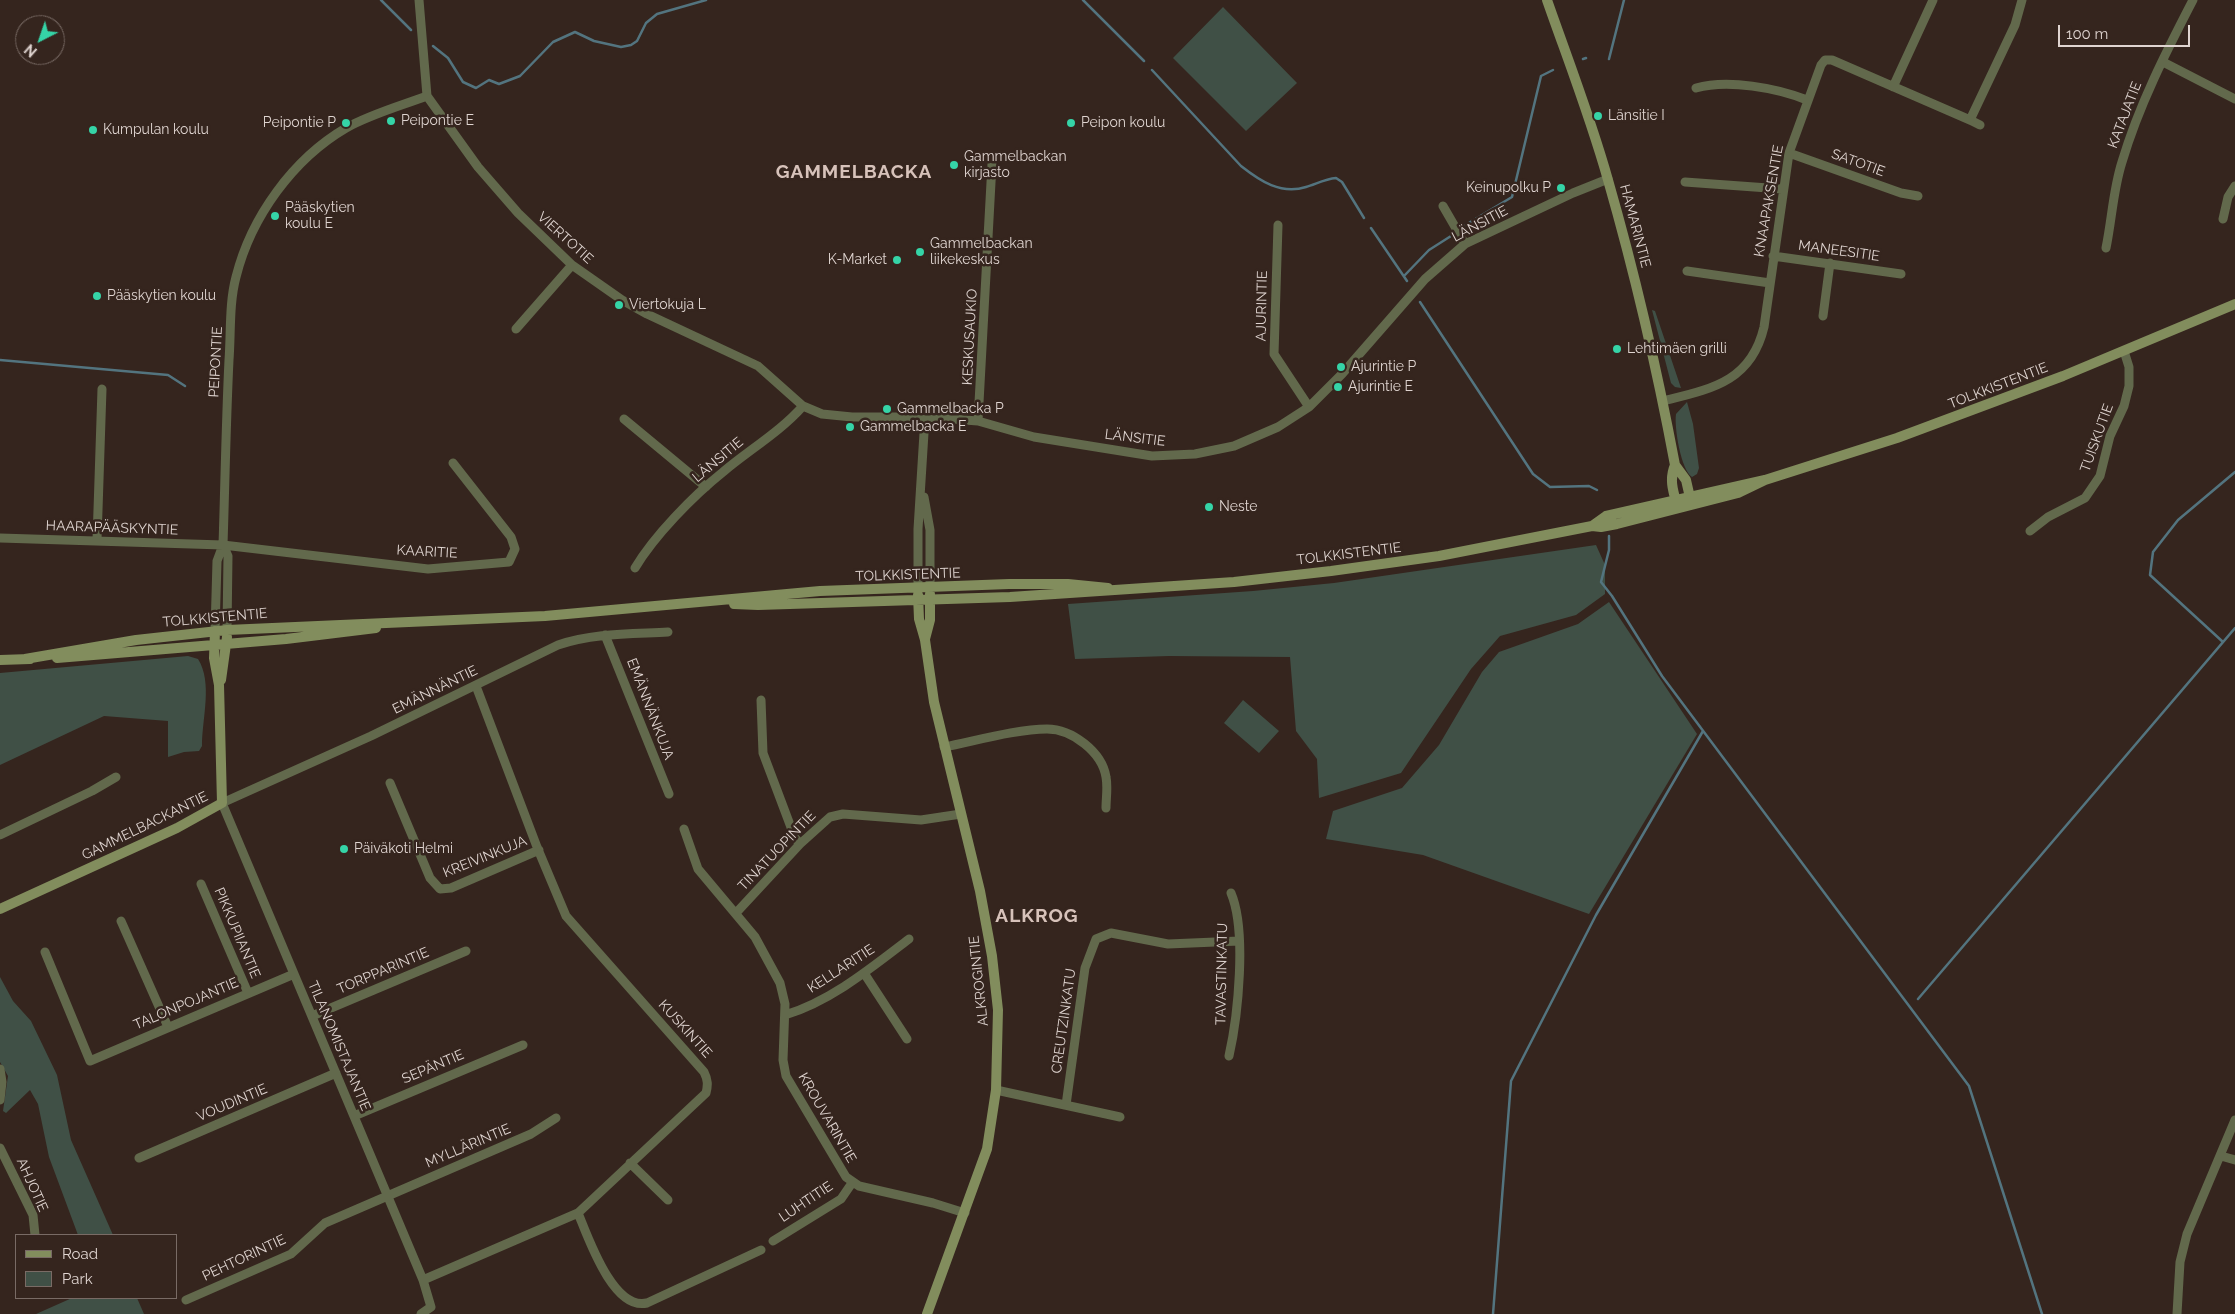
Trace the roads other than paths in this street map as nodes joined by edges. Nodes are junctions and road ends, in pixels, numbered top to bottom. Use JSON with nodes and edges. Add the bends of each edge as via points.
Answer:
{"nodes":[{"id":1,"x":419,"y":0,"type":"edge"},
{"id":2,"x":1547,"y":0,"type":"edge"},
{"id":3,"x":1933,"y":0,"type":"edge"},
{"id":4,"x":2022,"y":0,"type":"edge"},
{"id":5,"x":2193,"y":0,"type":"edge"},
{"id":6,"x":2162,"y":62,"type":"junction"},
{"id":7,"x":1893,"y":87,"type":"junction"},
{"id":8,"x":1696,"y":88,"type":"dead end"},
{"id":9,"x":427,"y":96,"type":"junction"},
{"id":10,"x":2235,"y":99,"type":"edge"},
{"id":11,"x":1808,"y":100,"type":"junction"},
{"id":12,"x":1970,"y":120,"type":"junction"},
{"id":13,"x":1980,"y":125,"type":"dead end"},
{"id":14,"x":1789,"y":153,"type":"junction"},
{"id":15,"x":992,"y":164,"type":"dead end"},
{"id":16,"x":1608,"y":179,"type":"junction"},
{"id":17,"x":1685,"y":182,"type":"dead end"},
{"id":18,"x":2235,"y":186,"type":"edge"},
{"id":19,"x":1782,"y":189,"type":"junction"},
{"id":20,"x":1918,"y":196,"type":"dead end"},
{"id":21,"x":1443,"y":206,"type":"dead end"},
{"id":22,"x":2223,"y":219,"type":"dead end"},
{"id":23,"x":1278,"y":225,"type":"dead end"},
{"id":24,"x":1466,"y":244,"type":"junction"},
{"id":25,"x":2106,"y":248,"type":"dead end"},
{"id":26,"x":1773,"y":256,"type":"junction"},
{"id":27,"x":1830,"y":263,"type":"junction"},
{"id":28,"x":572,"y":264,"type":"junction"},
{"id":29,"x":1687,"y":271,"type":"dead end"},
{"id":30,"x":1901,"y":274,"type":"dead end"},
{"id":31,"x":1770,"y":283,"type":"junction"},
{"id":32,"x":2235,"y":304,"type":"edge"},
{"id":33,"x":1823,"y":316,"type":"dead end"},
{"id":34,"x":516,"y":329,"type":"dead end"},
{"id":35,"x":2124,"y":351,"type":"junction"},
{"id":36,"x":102,"y":389,"type":"dead end"},
{"id":37,"x":1663,"y":401,"type":"junction"},
{"id":38,"x":803,"y":406,"type":"junction"},
{"id":39,"x":1309,"y":407,"type":"junction"},
{"id":40,"x":925,"y":417,"type":"junction"},
{"id":41,"x":624,"y":419,"type":"dead end"},
{"id":42,"x":978,"y":421,"type":"junction"},
{"id":43,"x":453,"y":463,"type":"dead end"},
{"id":44,"x":1674,"y":465,"type":"junction"},
{"id":45,"x":706,"y":487,"type":"junction"},
{"id":46,"x":922,"y":490,"type":"junction"},
{"id":47,"x":1691,"y":501,"type":"junction"},
{"id":48,"x":1677,"y":504,"type":"junction"},
{"id":49,"x":2030,"y":531,"type":"dead end"},
{"id":50,"x":0,"y":538,"type":"edge"},
{"id":51,"x":96,"y":540,"type":"junction"},
{"id":52,"x":223,"y":545,"type":"junction"},
{"id":53,"x":635,"y":568,"type":"dead end"},
{"id":54,"x":918,"y":589,"type":"junction"},
{"id":55,"x":930,"y":594,"type":"junction"},
{"id":56,"x":918,"y":600,"type":"junction"},
{"id":57,"x":710,"y":602,"type":"junction"},
{"id":58,"x":409,"y":623,"type":"junction"},
{"id":59,"x":227,"y":630,"type":"junction"},
{"id":60,"x":215,"y":631,"type":"junction"},
{"id":61,"x":668,"y":632,"type":"dead end"},
{"id":62,"x":605,"y":636,"type":"junction"},
{"id":63,"x":925,"y":640,"type":"junction"},
{"id":64,"x":227,"y":643,"type":"junction"},
{"id":65,"x":215,"y":644,"type":"junction"},
{"id":66,"x":25,"y":659,"type":"junction"},
{"id":67,"x":0,"y":660,"type":"edge"},
{"id":68,"x":219,"y":685,"type":"junction"},
{"id":69,"x":476,"y":686,"type":"junction"},
{"id":70,"x":761,"y":700,"type":"dead end"},
{"id":71,"x":944,"y":747,"type":"junction"},
{"id":72,"x":116,"y":776,"type":"dead end"},
{"id":73,"x":390,"y":783,"type":"dead end"},
{"id":74,"x":669,"y":794,"type":"dead end"},
{"id":75,"x":222,"y":803,"type":"junction"},
{"id":76,"x":1106,"y":808,"type":"dead end"},
{"id":77,"x":961,"y":814,"type":"junction"},
{"id":78,"x":684,"y":828,"type":"dead end"},
{"id":79,"x":0,"y":835,"type":"edge"},
{"id":80,"x":800,"y":844,"type":"junction"},
{"id":81,"x":539,"y":850,"type":"junction"},
{"id":82,"x":201,"y":884,"type":"dead end"},
{"id":83,"x":1231,"y":893,"type":"dead end"},
{"id":84,"x":0,"y":909,"type":"edge"},
{"id":85,"x":736,"y":913,"type":"junction"},
{"id":86,"x":121,"y":920,"type":"dead end"},
{"id":87,"x":908,"y":939,"type":"dead end"},
{"id":88,"x":1239,"y":941,"type":"junction"},
{"id":89,"x":466,"y":951,"type":"dead end"},
{"id":90,"x":45,"y":952,"type":"dead end"},
{"id":91,"x":864,"y":973,"type":"junction"},
{"id":92,"x":294,"y":974,"type":"junction"},
{"id":93,"x":248,"y":993,"type":"junction"},
{"id":94,"x":785,"y":1015,"type":"junction"},
{"id":95,"x":312,"y":1016,"type":"junction"},
{"id":96,"x":168,"y":1027,"type":"junction"},
{"id":97,"x":907,"y":1039,"type":"dead end"},
{"id":98,"x":523,"y":1045,"type":"dead end"},
{"id":99,"x":1229,"y":1056,"type":"dead end"},
{"id":100,"x":0,"y":1069,"type":"edge"},
{"id":101,"x":336,"y":1074,"type":"junction"},
{"id":102,"x":996,"y":1090,"type":"junction"},
{"id":103,"x":0,"y":1100,"type":"edge"},
{"id":104,"x":1066,"y":1105,"type":"junction"},
{"id":105,"x":354,"y":1116,"type":"junction"},
{"id":106,"x":1120,"y":1117,"type":"dead end"},
{"id":107,"x":556,"y":1118,"type":"dead end"},
{"id":108,"x":2235,"y":1120,"type":"edge"},
{"id":109,"x":0,"y":1148,"type":"edge"},
{"id":110,"x":2221,"y":1156,"type":"junction"},
{"id":111,"x":139,"y":1158,"type":"dead end"},
{"id":112,"x":2235,"y":1160,"type":"edge"},
{"id":113,"x":630,"y":1163,"type":"junction"},
{"id":114,"x":852,"y":1183,"type":"junction"},
{"id":115,"x":388,"y":1195,"type":"junction"},
{"id":116,"x":668,"y":1200,"type":"dead end"},
{"id":117,"x":578,"y":1213,"type":"junction"},
{"id":118,"x":965,"y":1213,"type":"junction"},
{"id":119,"x":34,"y":1234,"type":"edge"},
{"id":120,"x":773,"y":1241,"type":"dead end"},
{"id":121,"x":761,"y":1250,"type":"dead end"},
{"id":122,"x":423,"y":1280,"type":"junction"},
{"id":123,"x":186,"y":1300,"type":"dead end"},
{"id":124,"x":421,"y":1314,"type":"edge"},
{"id":125,"x":927,"y":1314,"type":"edge"},
{"id":126,"x":2178,"y":1314,"type":"edge"}],
"edges":[{"from":1,"to":9,"type":"street"},
{"from":2,"to":16,"type":"street","name":"HAMARINTIE"},
{"from":3,"to":7,"type":"street"},
{"from":4,"to":12,"type":"street","via":[[2015,25]]},
{"from":5,"to":6,"type":"street","name":"KATAJATIE"},
{"from":6,"to":10,"type":"street"},
{"from":6,"to":25,"type":"street","name":"KATAJATIE","via":[[2122,161]]},
{"from":7,"to":11,"type":"street","name":"KNAAPAKSENTIE","via":[[1832,60],[1825,60]]},
{"from":7,"to":12,"type":"street","name":"KNAAPAKSENTIE"},
{"from":8,"to":11,"type":"street","via":[[1711,85],[1775,89]]},
{"from":9,"to":28,"type":"street","name":"VIERTOTIE","via":[[498,192]]},
{"from":9,"to":52,"type":"street","name":"PEIPONTIE","via":[[361,120],[321,146],[296,169],[258,220],[236,278],[234,293]]},
{"from":11,"to":14,"type":"street","name":"KNAAPAKSENTIE"},
{"from":12,"to":13,"type":"street","name":"KNAAPAKSENTIE"},
{"from":14,"to":19,"type":"street","name":"KNAAPAKSENTIE"},
{"from":14,"to":20,"type":"street","name":"SATOTIE","via":[[1901,193]]},
{"from":15,"to":42,"type":"street","name":"KESKUSAUKIO"},
{"from":16,"to":24,"type":"street","name":"LÄNSITIE"},
{"from":16,"to":37,"type":"street","name":"HAMARINTIE"},
{"from":17,"to":19,"type":"street"},
{"from":18,"to":22,"type":"street","via":[[2228,197]]},
{"from":19,"to":26,"type":"street","name":"KNAAPAKSENTIE"},
{"from":21,"to":24,"type":"street"},
{"from":23,"to":39,"type":"street","name":"AJURINTIE","via":[[1274,354]]},
{"from":24,"to":39,"type":"street","name":"LÄNSITIE","via":[[1425,279]]},
{"from":26,"to":27,"type":"street","name":"MANEESITIE"},
{"from":26,"to":31,"type":"street","name":"KNAAPAKSENTIE"},
{"from":27,"to":30,"type":"street","name":"MANEESITIE"},
{"from":27,"to":33,"type":"street"},
{"from":28,"to":34,"type":"street"},
{"from":28,"to":38,"type":"street","name":"VIERTOTIE","via":[[648,314],[758,366]]},
{"from":29,"to":31,"type":"street"},
{"from":31,"to":37,"type":"street","name":"KNAAPAKSENTIE","via":[[1760,342],[1743,368],[1711,389]]},
{"from":32,"to":35,"type":"street","name":"TOLKKISTENTIE"},
{"from":35,"to":47,"type":"street","name":"TOLKKISTENTIE","via":[[1897,438]]},
{"from":35,"to":49,"type":"street","name":"TUISKUTIE","via":[[2129,367],[2129,386],[2110,436],[2100,476],[2085,498],[2048,517]]},
{"from":36,"to":51,"type":"street"},
{"from":37,"to":44,"type":"street","name":"HAMARINTIE"},
{"from":38,"to":40,"type":"street","name":"LÄNSITIE","via":[[822,414],[844,416]]},
{"from":38,"to":45,"type":"street","name":"LÄNSITIE","via":[[785,425]]},
{"from":39,"to":42,"type":"street","name":"LÄNSITIE","via":[[1278,427],[1234,446],[1168,456],[1034,437]]},
{"from":40,"to":42,"type":"street","name":"LÄNSITIE"},
{"from":40,"to":46,"type":"street"},
{"from":41,"to":45,"type":"street"},
{"from":43,"to":52,"type":"street","name":"KAARITIE","via":[[511,537],[515,549],[509,562],[428,569]]},
{"from":44,"to":47,"type":"street","name":"HAMARINTIE","via":[[1683,473]]},
{"from":44,"to":48,"type":"street","name":"HAMARINTIE","via":[[1671,473]]},
{"from":45,"to":53,"type":"street","name":"LÄNSITIE","via":[[646,550]]},
{"from":46,"to":54,"type":"street"},
{"from":46,"to":55,"type":"street","via":[[930,530]]},
{"from":47,"to":48,"type":"street","name":"TOLKKISTENTIE"},
{"from":48,"to":55,"type":"street","name":"TOLKKISTENTIE","via":[[1606,516],[1592,526],[1456,553],[1340,570],[1234,582],[1010,597]]},
{"from":50,"to":51,"type":"street","name":"HAARAPÄÄSKYNTIE"},
{"from":51,"to":52,"type":"street","name":"HAARAPÄÄSKYNTIE"},
{"from":52,"to":59,"type":"street","name":"PEIPONTIE","via":[[228,556]]},
{"from":52,"to":60,"type":"street","name":"PEIPONTIE","via":[[218,562]]},
{"from":54,"to":55,"type":"street","name":"TOLKKISTENTIE"},
{"from":54,"to":56,"type":"street","name":"ALKROGINTIE"},
{"from":54,"to":57,"type":"street","name":"TOLKKISTENTIE","via":[[820,591]]},
{"from":55,"to":56,"type":"street","name":"TOLKKISTENTIE"},
{"from":55,"to":63,"type":"street","name":"ALKROGINTIE","via":[[930,620]]},
{"from":56,"to":57,"type":"street","name":"TOLKKISTENTIE","via":[[758,605]]},
{"from":56,"to":63,"type":"street","name":"ALKROGINTIE"},
{"from":57,"to":58,"type":"street","name":"TOLKKISTENTIE"},
{"from":58,"to":59,"type":"street","name":"TOLKKISTENTIE"},
{"from":58,"to":64,"type":"street","name":"TOLKKISTENTIE","via":[[351,632]]},
{"from":59,"to":60,"type":"street","name":"TOLKKISTENTIE"},
{"from":59,"to":64,"type":"street","name":"GAMMELBACKANTIE"},
{"from":60,"to":65,"type":"street","name":"GAMMELBACKANTIE"},
{"from":60,"to":66,"type":"street","name":"TOLKKISTENTIE","via":[[99,645]]},
{"from":61,"to":62,"type":"street","name":"EMÄNNÄNTIE"},
{"from":62,"to":69,"type":"street","name":"EMÄNNÄNTIE","via":[[558,645]]},
{"from":62,"to":74,"type":"street","name":"EMÄNNÄNKUJA"},
{"from":63,"to":71,"type":"street","name":"ALKROGINTIE","via":[[929,677]]},
{"from":64,"to":65,"type":"street","name":"TOLKKISTENTIE"},
{"from":64,"to":68,"type":"street","name":"GAMMELBACKANTIE"},
{"from":65,"to":66,"type":"street","name":"TOLKKISTENTIE","via":[[83,657]]},
{"from":65,"to":68,"type":"street","name":"GAMMELBACKANTIE"},
{"from":66,"to":67,"type":"street","name":"TOLKKISTENTIE"},
{"from":68,"to":75,"type":"street","name":"GAMMELBACKANTIE"},
{"from":69,"to":75,"type":"street","name":"EMÄNNÄNTIE"},
{"from":69,"to":81,"type":"street","name":"KUSKINTIE"},
{"from":70,"to":80,"type":"street","via":[[763,753]]},
{"from":71,"to":76,"type":"street","via":[[1036,730],[1058,730],[1084,744],[1102,764],[1107,785]]},
{"from":71,"to":77,"type":"street","name":"ALKROGINTIE"},
{"from":72,"to":79,"type":"street"},
{"from":73,"to":81,"type":"street","name":"KREIVINKUJA","via":[[430,878],[440,889],[451,888]]},
{"from":75,"to":84,"type":"street","name":"GAMMELBACKANTIE","via":[[177,828]]},
{"from":75,"to":92,"type":"street","name":"TILANOMISTAJANTIE"},
{"from":77,"to":80,"type":"street","name":"TINATUOPINTIE","via":[[921,820],[836,815]]},
{"from":77,"to":102,"type":"street","name":"ALKROGINTIE","via":[[992,956],[998,1010]]},
{"from":78,"to":85,"type":"street","name":"KROUVARINTIE","via":[[698,869]]},
{"from":80,"to":85,"type":"street","name":"TINATUOPINTIE"},
{"from":81,"to":113,"type":"street","name":"KUSKINTIE","via":[[566,916],[708,1079],[706,1093]]},
{"from":82,"to":93,"type":"street","name":"PIKKUPIIANTIE"},
{"from":83,"to":88,"type":"street","name":"TAVASTINKATU","via":[[1236,905]]},
{"from":85,"to":94,"type":"street","name":"KROUVARINTIE","via":[[762,948],[777,978],[784,993]]},
{"from":86,"to":96,"type":"street"},
{"from":87,"to":91,"type":"street","name":"KELLARITIE"},
{"from":88,"to":99,"type":"street","name":"TAVASTINKATU","via":[[1234,1032]]},
{"from":88,"to":104,"type":"street","name":"CREUTZINKATU","via":[[1168,944],[1111,933],[1096,938],[1085,968]]},
{"from":89,"to":95,"type":"street","name":"TORPPARINTIE"},
{"from":90,"to":96,"type":"street","name":"TALONPOJANTIE","via":[[90,1060]]},
{"from":91,"to":94,"type":"street","name":"KELLARITIE","via":[[805,1009]]},
{"from":91,"to":97,"type":"street"},
{"from":92,"to":93,"type":"street","name":"TALONPOJANTIE"},
{"from":92,"to":95,"type":"street","name":"TILANOMISTAJANTIE"},
{"from":93,"to":96,"type":"street","name":"TALONPOJANTIE"},
{"from":94,"to":114,"type":"street","name":"KROUVARINTIE","via":[[783,1060],[786,1076]]},
{"from":95,"to":101,"type":"street","name":"TILANOMISTAJANTIE"},
{"from":98,"to":105,"type":"street","name":"SEPÄNTIE"},
{"from":100,"to":103,"type":"street"},
{"from":101,"to":105,"type":"street","name":"TILANOMISTAJANTIE"},
{"from":101,"to":111,"type":"street","name":"VOUDINTIE"},
{"from":102,"to":104,"type":"street"},
{"from":102,"to":118,"type":"street","name":"ALKROGINTIE","via":[[987,1149]]},
{"from":104,"to":106,"type":"street"},
{"from":105,"to":115,"type":"street","name":"TILANOMISTAJANTIE"},
{"from":107,"to":115,"type":"street","name":"MYLLÄRINTIE","via":[[531,1134]]},
{"from":108,"to":110,"type":"street"},
{"from":109,"to":119,"type":"street","name":"AHJOTIE","via":[[33,1215]]},
{"from":110,"to":112,"type":"street"},
{"from":110,"to":126,"type":"street","via":[[2183,1247]]},
{"from":113,"to":116,"type":"street"},
{"from":113,"to":117,"type":"street","name":"KUSKINTIE"},
{"from":114,"to":118,"type":"street","name":"KROUVARINTIE"},
{"from":114,"to":120,"type":"street","name":"LUHTITIE","via":[[841,1199]]},
{"from":115,"to":122,"type":"street","name":"TILANOMISTAJANTIE"},
{"from":115,"to":123,"type":"street","name":"PEHTORINTIE","via":[[325,1223],[291,1254]]},
{"from":117,"to":121,"type":"street","via":[[598,1260],[623,1296],[635,1304],[647,1303]]},
{"from":117,"to":122,"type":"street","name":"KUSKINTIE"},
{"from":118,"to":125,"type":"street","name":"ALKROGINTIE"},
{"from":122,"to":124,"type":"street","name":"TILANOMISTAJANTIE","via":[[431,1307]]}]}
